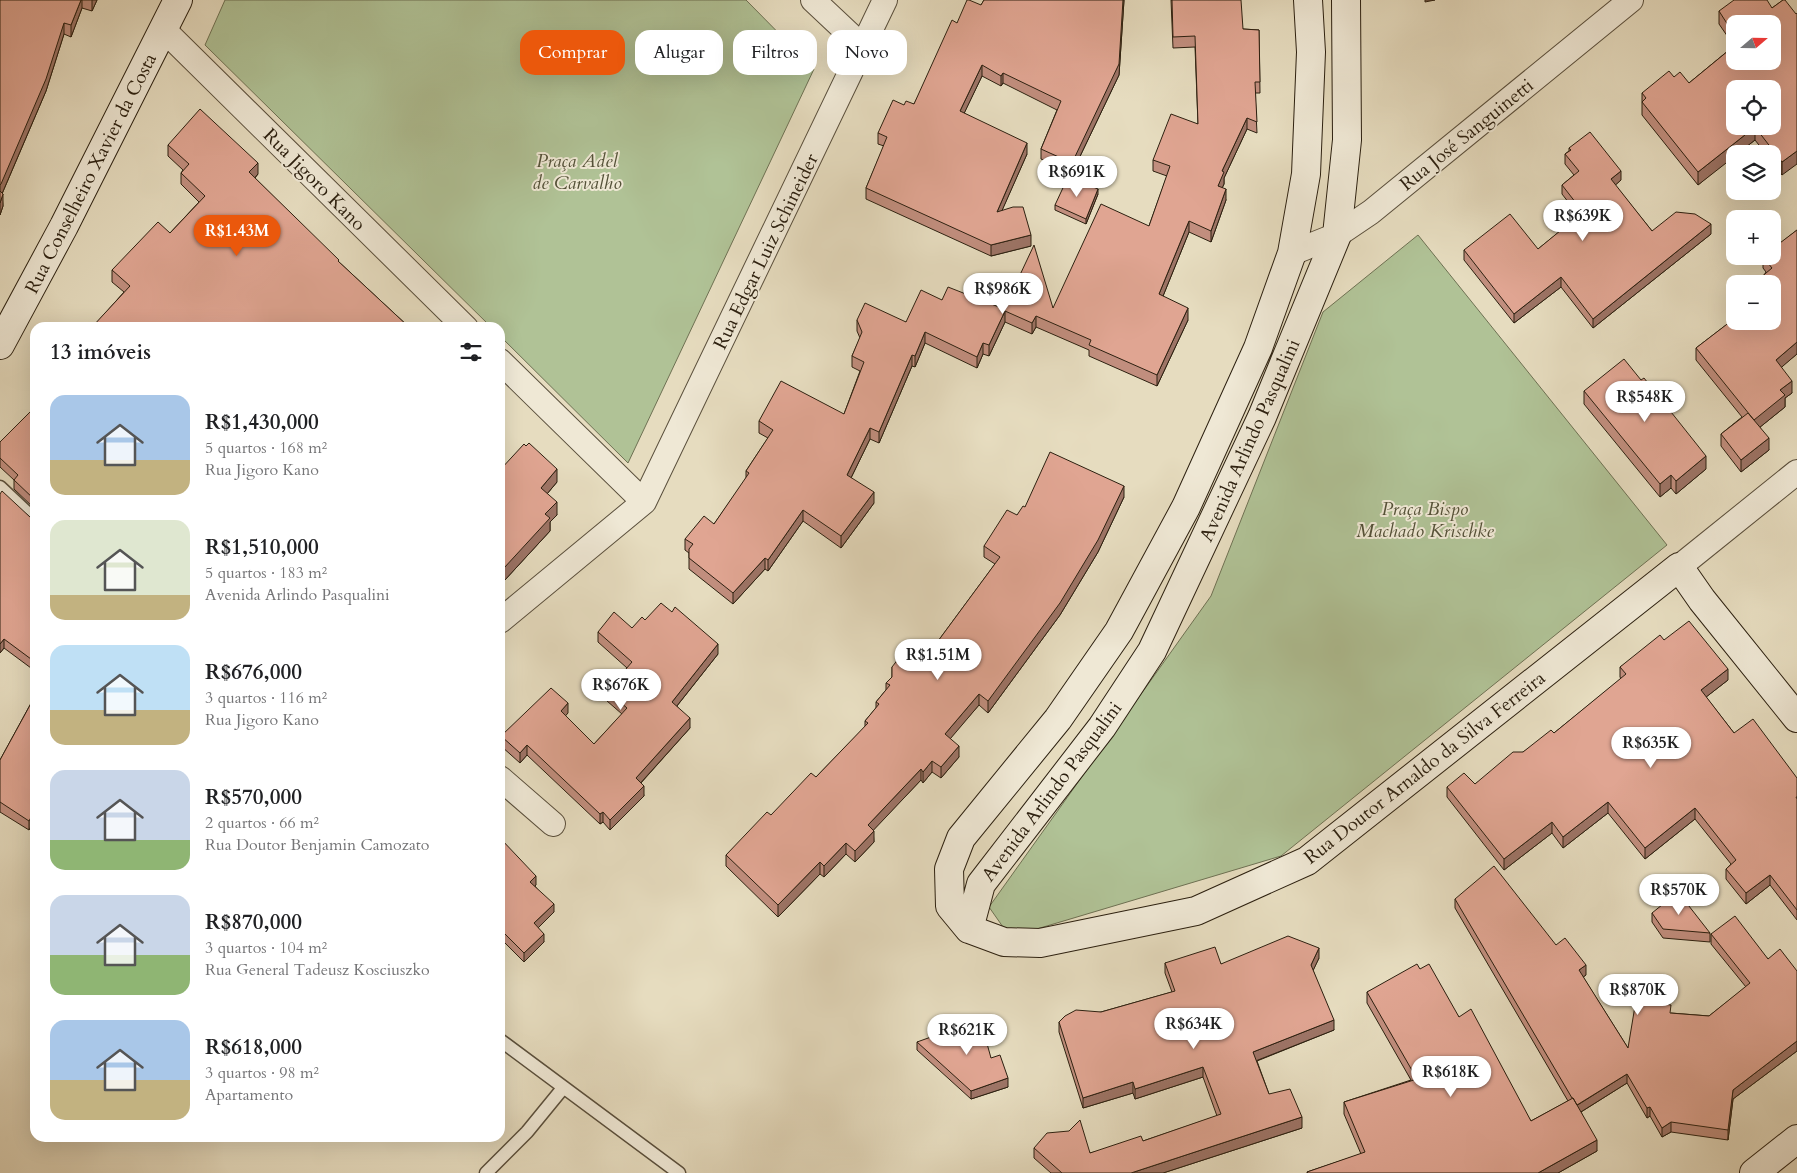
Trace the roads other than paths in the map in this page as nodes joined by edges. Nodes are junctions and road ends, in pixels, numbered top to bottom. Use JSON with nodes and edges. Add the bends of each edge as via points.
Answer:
{"nodes":[{"id":1,"x":178,"y":0,"type":"edge"},
{"id":2,"x":814,"y":0,"type":"edge"},
{"id":3,"x":885,"y":0,"type":"edge"},
{"id":4,"x":1308,"y":0,"type":"edge"},
{"id":5,"x":1346,"y":0,"type":"edge"},
{"id":6,"x":1631,"y":0,"type":"edge"},
{"id":7,"x":164,"y":30,"type":"junction"},
{"id":8,"x":845,"y":30,"type":"edge"},
{"id":9,"x":871,"y":30,"type":"edge"},
{"id":10,"x":850,"y":75,"type":"edge"},
{"id":11,"x":1306,"y":174,"type":"junction"},
{"id":12,"x":1343,"y":181,"type":"junction"},
{"id":13,"x":1337,"y":235,"type":"junction"},
{"id":14,"x":1292,"y":253,"type":"junction"},
{"id":15,"x":460,"y":322,"type":"edge"},
{"id":16,"x":0,"y":346,"type":"edge"},
{"id":17,"x":505,"y":366,"type":"edge"},
{"id":18,"x":1797,"y":472,"type":"edge"},
{"id":19,"x":0,"y":486,"type":"edge"},
{"id":20,"x":644,"y":502,"type":"junction"},
{"id":21,"x":30,"y":515,"type":"edge"},
{"id":22,"x":1679,"y":567,"type":"junction"},
{"id":23,"x":505,"y":617,"type":"edge"},
{"id":24,"x":1797,"y":718,"type":"edge"},
{"id":25,"x":505,"y":782,"type":"edge"},
{"id":26,"x":554,"y":824,"type":"dead end"},
{"id":27,"x":969,"y":929,"type":"junction"},
{"id":28,"x":505,"y":1044,"type":"edge"},
{"id":29,"x":563,"y":1088,"type":"junction"},
{"id":30,"x":1797,"y":1139,"type":"edge"},
{"id":31,"x":486,"y":1173,"type":"edge"},
{"id":32,"x":679,"y":1173,"type":"edge"},
{"id":33,"x":1754,"y":1173,"type":"edge"}],
"edges":[{"from":1,"to":7,"type":"street","name":"Rua Conselheiro Xavier da Costa"},
{"from":2,"to":8,"type":"street"},
{"from":3,"to":9,"type":"street","name":"Rua Edgar Luiz Schineider"},
{"from":4,"to":11,"type":"street","name":"Avenida Arlindo Pasqualini","via":[[1311,52]]},
{"from":5,"to":12,"type":"street","name":"Avenida Arlindo Pasqualini","via":[[1347,140]]},
{"from":6,"to":13,"type":"street","name":"Rua José Sanguinetti","via":[[1371,212]]},
{"from":7,"to":15,"type":"street","name":"Rua Jigoro Kano"},
{"from":7,"to":16,"type":"street","name":"Rua Conselheiro Xavier da Costa"},
{"from":10,"to":20,"type":"street","name":"Rua Edgar Luiz Schineider"},
{"from":11,"to":12,"type":"street"},
{"from":11,"to":14,"type":"street","name":"Avenida Arlindo Pasqualini"},
{"from":12,"to":13,"type":"street","name":"Avenida Arlindo Pasqualini"},
{"from":13,"to":14,"type":"street","name":"Rua José Sanguinetti"},
{"from":13,"to":27,"type":"street","name":"Avenida Arlindo Pasqualini","via":[[1262,417],[1152,651],[1102,727],[981,884]]},
{"from":14,"to":27,"type":"street","name":"Avenida Arlindo Pasqualini","via":[[1258,348],[1186,507],[1119,631],[1058,719],[961,838],[949,869],[950,906]]},
{"from":17,"to":20,"type":"street"},
{"from":18,"to":22,"type":"street","name":"Rua Doutor Arnaldo da Silva Ferreira"},
{"from":19,"to":21,"type":"lane"},
{"from":20,"to":23,"type":"street"},
{"from":22,"to":24,"type":"street"},
{"from":22,"to":27,"type":"street","name":"Rua Doutor Arnaldo da Silva Ferreira","via":[[1307,861],[1196,911],[1040,943],[1004,942]]},
{"from":25,"to":26,"type":"street"},
{"from":28,"to":29,"type":"lane"},
{"from":29,"to":31,"type":"lane","via":[[527,1132]]},
{"from":29,"to":32,"type":"lane"},
{"from":30,"to":33,"type":"street"}]}
